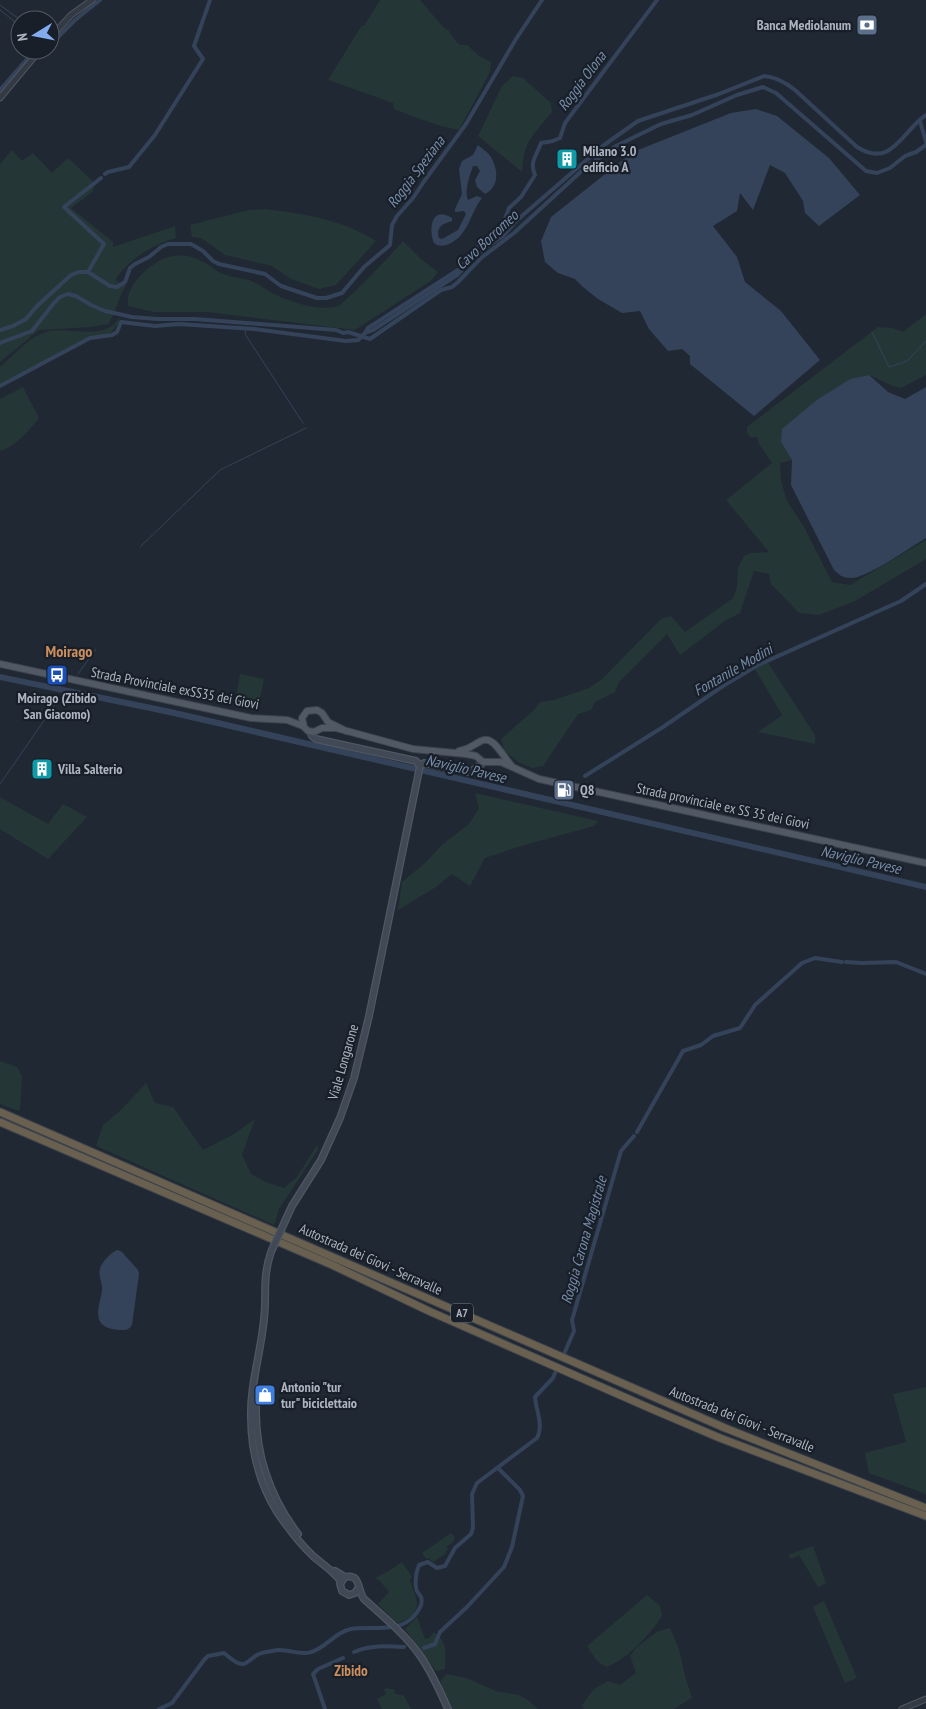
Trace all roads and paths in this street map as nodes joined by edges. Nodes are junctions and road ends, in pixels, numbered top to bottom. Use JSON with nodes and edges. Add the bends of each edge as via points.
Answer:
{"nodes":[{"id":1,"x":92,"y":0,"type":"edge"},
{"id":2,"x":60,"y":27,"type":"edge"},
{"id":3,"x":32,"y":60,"type":"edge"},
{"id":4,"x":0,"y":98,"type":"edge"},
{"id":5,"x":0,"y":664,"type":"edge"},
{"id":6,"x":303,"y":716,"type":"junction"},
{"id":7,"x":325,"y":719,"type":"junction"},
{"id":8,"x":287,"y":720,"type":"junction"},
{"id":9,"x":303,"y":726,"type":"junction"},
{"id":10,"x":322,"y":728,"type":"junction"},
{"id":11,"x":346,"y":731,"type":"junction"},
{"id":12,"x":310,"y":732,"type":"junction"},
{"id":13,"x":478,"y":743,"type":"junction"},
{"id":14,"x":496,"y":745,"type":"junction"},
{"id":15,"x":451,"y":752,"type":"junction"},
{"id":16,"x":477,"y":758,"type":"junction"},
{"id":17,"x":487,"y":762,"type":"junction"},
{"id":18,"x":420,"y":766,"type":"junction"},
{"id":19,"x":516,"y":769,"type":"junction"},
{"id":20,"x":926,"y":863,"type":"edge"},
{"id":21,"x":0,"y":1112,"type":"edge"},
{"id":22,"x":0,"y":1122,"type":"edge"},
{"id":23,"x":262,"y":1339,"type":"junction"},
{"id":24,"x":926,"y":1508,"type":"edge"},
{"id":25,"x":926,"y":1516,"type":"edge"},
{"id":26,"x":345,"y":1577,"type":"junction"},
{"id":27,"x":340,"y":1582,"type":"junction"},
{"id":28,"x":359,"y":1587,"type":"junction"},
{"id":29,"x":352,"y":1594,"type":"junction"},
{"id":30,"x":364,"y":1599,"type":"junction"},
{"id":31,"x":926,"y":1699,"type":"edge"},
{"id":32,"x":448,"y":1709,"type":"edge"},
{"id":33,"x":902,"y":1709,"type":"edge"}],
"edges":[{"from":1,"to":2,"type":"street"},
{"from":3,"to":4,"type":"street"},
{"from":5,"to":8,"type":"main road","name":"Strada Provinciale exSS35 dei Giovi","via":[[251,718]]},
{"from":6,"to":7,"type":"main road","name":"Strada provinciale ex SS 35 dei Giovi","via":[[315,709]]},
{"from":6,"to":8,"type":"main road","name":"Strada Provinciale exSS35 dei Giovi"},
{"from":6,"to":9,"type":"main road"},
{"from":7,"to":10,"type":"main road"},
{"from":7,"to":11,"type":"main road","name":"Strada provinciale ex SS 35 dei Giovi"},
{"from":8,"to":9,"type":"main road","name":"Strada Provinciale exSS35 dei Giovi"},
{"from":9,"to":12,"type":"main road"},
{"from":10,"to":11,"type":"main road","name":"Strada provinciale ex SS 35 dei Giovi"},
{"from":10,"to":12,"type":"main road","name":"Strada provinciale ex SS 35 dei Giovi"},
{"from":11,"to":15,"type":"main road","name":"Strada provinciale ex SS 35 dei Giovi","via":[[413,749]]},
{"from":12,"to":18,"type":"main road","via":[[316,739],[416,761]]},
{"from":13,"to":14,"type":"main road","name":"Strada provinciale ex SS 35 dei Giovi","via":[[488,740]]},
{"from":13,"to":15,"type":"main road","name":"Strada provinciale ex SS 35 dei Giovi","via":[[468,749]]},
{"from":13,"to":16,"type":"main road","via":[[475,750]]},
{"from":14,"to":17,"type":"main road","via":[[497,755]]},
{"from":14,"to":19,"type":"main road","name":"Strada provinciale ex SS 35 dei Giovi"},
{"from":15,"to":16,"type":"main road","name":"Strada provinciale ex SS 35 dei Giovi"},
{"from":16,"to":17,"type":"main road","name":"Strada provinciale ex SS 35 dei Giovi"},
{"from":17,"to":18,"type":"main road","via":[[466,772],[424,763]]},
{"from":17,"to":19,"type":"main road","name":"Strada provinciale ex SS 35 dei Giovi","via":[[499,762]]},
{"from":18,"to":23,"type":"main road","name":"Viale Longarone","bridge":true,"via":[[352,1085],[321,1160],[292,1206],[266,1264]]},
{"from":19,"to":20,"type":"main road","name":"Strada provinciale ex SS 35 dei Giovi","via":[[539,779]]},
{"from":21,"to":24,"type":"highway","name":"Autostrada dei Giovi - Serravalle","number":"A7","via":[[725,1428]]},
{"from":22,"to":25,"type":"highway","name":"Autostrada dei Giovi - Serravalle","number":"A7","via":[[330,1264],[663,1414]]},
{"from":23,"to":26,"type":"main road","name":"Viale Longarone","via":[[256,1415],[264,1470],[288,1521],[315,1553]]},
{"from":23,"to":27,"type":"main road","name":"Viale Longarone","via":[[251,1417],[259,1472],[285,1524]]},
{"from":26,"to":27,"type":"main road"},
{"from":26,"to":28,"type":"main road","via":[[355,1578]]},
{"from":27,"to":29,"type":"main road","via":[[342,1591]]},
{"from":28,"to":29,"type":"main road"},
{"from":28,"to":30,"type":"main road"},
{"from":29,"to":30,"type":"main road"},
{"from":30,"to":32,"type":"main road","via":[[391,1623],[425,1662]]},
{"from":31,"to":33,"type":"street"}]}
